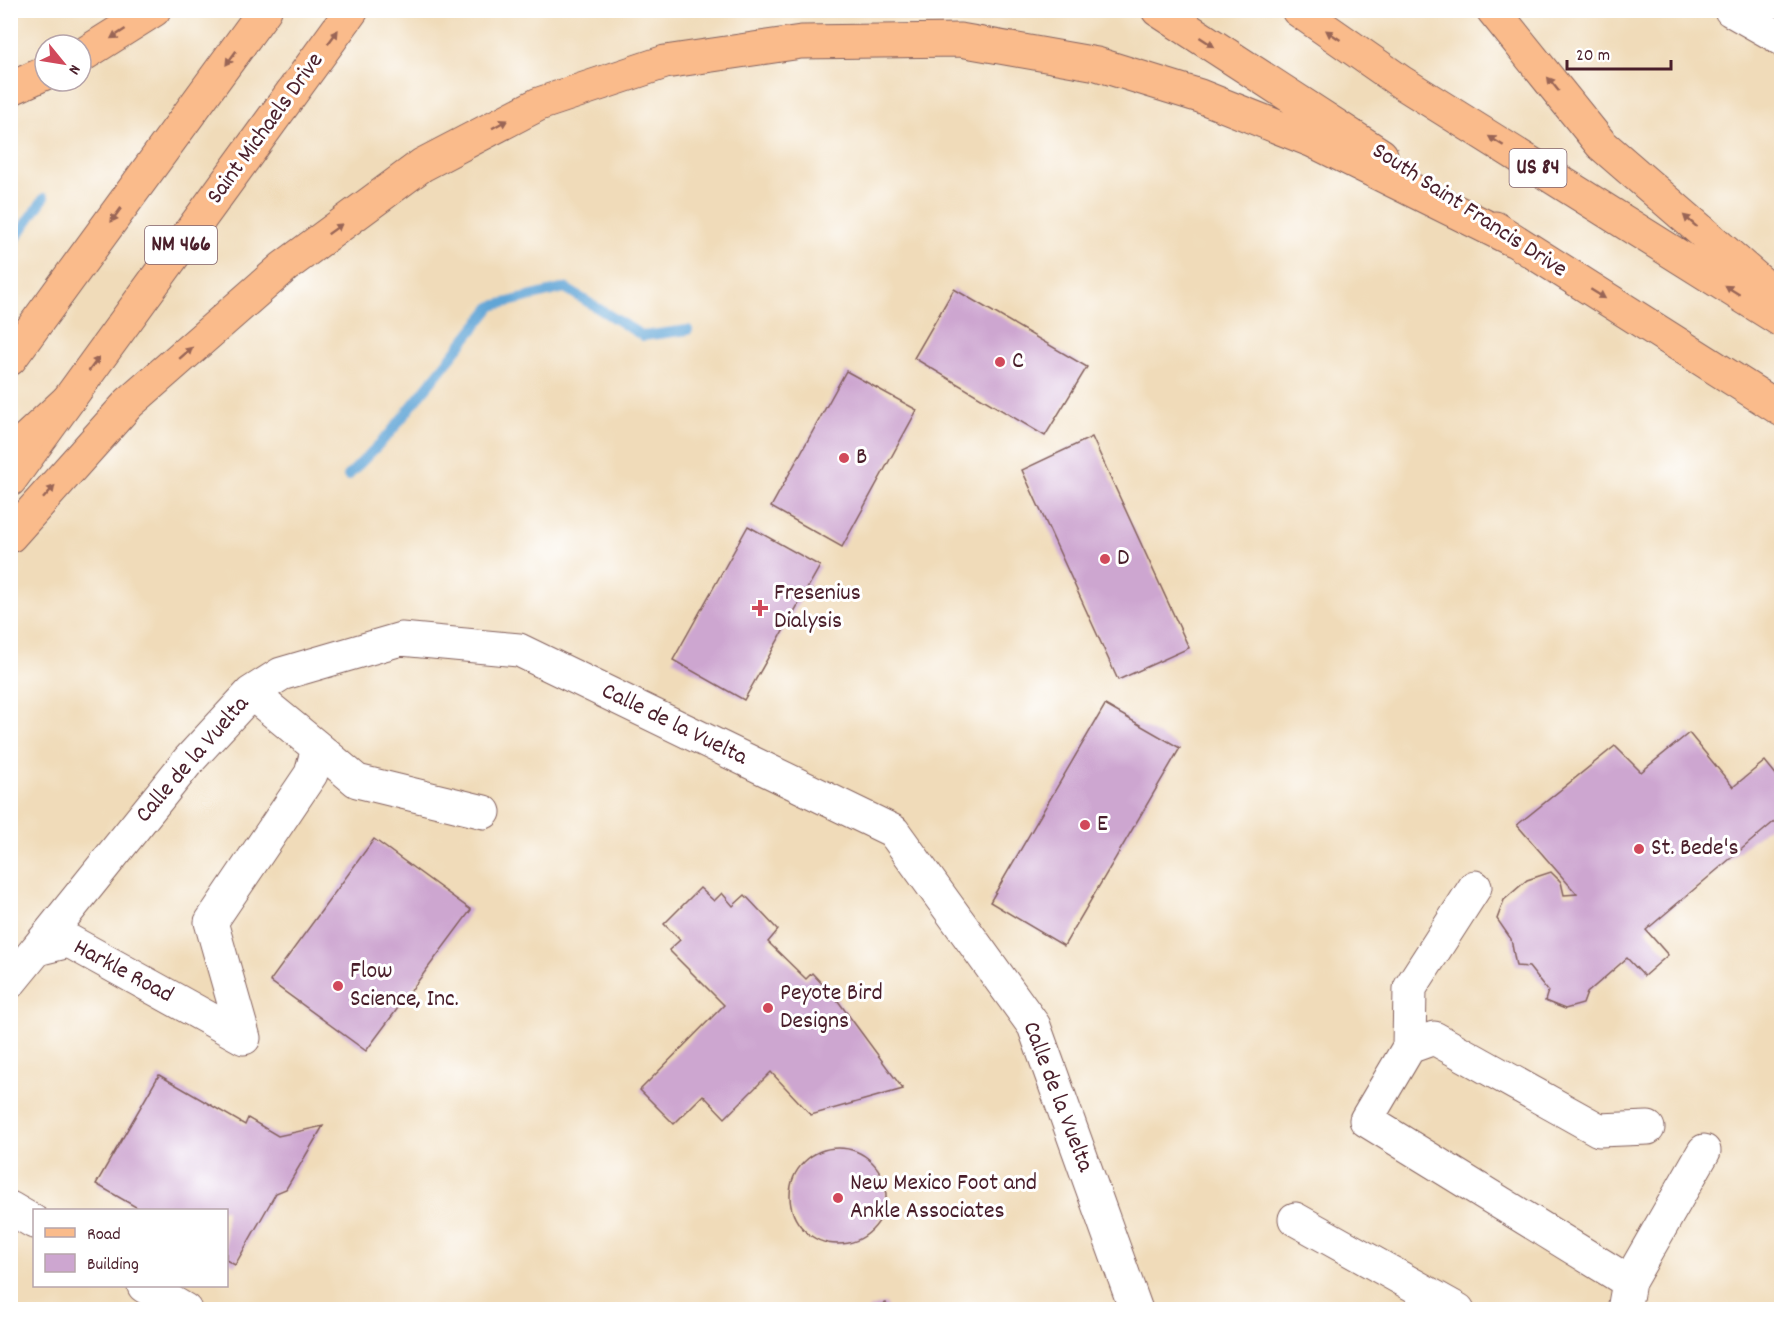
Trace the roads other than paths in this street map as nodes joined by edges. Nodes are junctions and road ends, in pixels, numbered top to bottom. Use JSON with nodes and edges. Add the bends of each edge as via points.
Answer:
{"nodes":[{"id":1,"x":154,"y":10,"type":"edge"},
{"id":2,"x":265,"y":10,"type":"edge"},
{"id":3,"x":352,"y":10,"type":"edge"},
{"id":4,"x":1158,"y":10,"type":"edge"},
{"id":5,"x":1298,"y":10,"type":"edge"},
{"id":6,"x":1493,"y":10,"type":"edge"},
{"id":7,"x":1731,"y":10,"type":"edge"},
{"id":8,"x":1767,"y":10,"type":"edge"},
{"id":9,"x":1782,"y":19,"type":"edge"},
{"id":10,"x":1782,"y":39,"type":"edge"},
{"id":11,"x":93,"y":48,"type":"edge"},
{"id":12,"x":33,"y":78,"type":"edge"},
{"id":13,"x":10,"y":89,"type":"edge"},
{"id":14,"x":1513,"y":240,"type":"junction"},
{"id":15,"x":1782,"y":301,"type":"edge"},
{"id":16,"x":1782,"y":321,"type":"edge"},
{"id":17,"x":10,"y":359,"type":"edge"},
{"id":18,"x":67,"y":401,"type":"junction"},
{"id":19,"x":1782,"y":410,"type":"edge"},
{"id":20,"x":10,"y":454,"type":"edge"},
{"id":21,"x":10,"y":480,"type":"edge"},
{"id":22,"x":10,"y":536,"type":"edge"},
{"id":23,"x":250,"y":693,"type":"junction"},
{"id":24,"x":318,"y":748,"type":"junction"},
{"id":25,"x":484,"y":812,"type":"dead end"},
{"id":26,"x":1475,"y":887,"type":"dead end"},
{"id":27,"x":37,"y":949,"type":"junction"},
{"id":28,"x":10,"y":982,"type":"edge"},
{"id":29,"x":1409,"y":1047,"type":"junction"},
{"id":30,"x":1648,"y":1128,"type":"dead end"},
{"id":31,"x":1704,"y":1151,"type":"dead end"},
{"id":32,"x":10,"y":1208,"type":"edge"},
{"id":33,"x":1295,"y":1219,"type":"dead end"},
{"id":34,"x":33,"y":1221,"type":"edge"},
{"id":35,"x":146,"y":1287,"type":"edge"},
{"id":36,"x":1627,"y":1296,"type":"edge"},
{"id":37,"x":185,"y":1310,"type":"edge"},
{"id":38,"x":1136,"y":1310,"type":"edge"},
{"id":39,"x":1458,"y":1310,"type":"edge"}],
"edges":[{"from":1,"to":11,"type":"main road","one_way":true},
{"from":2,"to":17,"type":"main road","number":"NM 466","one_way":true},
{"from":18,"to":3,"type":"main road","name":"Saint Michaels Drive","number":"NM 466","one_way":true},
{"from":4,"to":14,"type":"main road","name":"South Saint Francis Drive","one_way":true},
{"from":16,"to":5,"type":"main road","number":"US 84","one_way":true,"via":[[1401,82]]},
{"from":15,"to":6,"type":"main road","one_way":true,"via":[[1601,144]]},
{"from":7,"to":10,"type":"street"},
{"from":8,"to":9,"type":"street"},
{"from":12,"to":13,"type":"main road"},
{"from":14,"to":19,"type":"main road","name":"South Saint Francis Drive","one_way":true},
{"from":22,"to":14,"type":"main road","one_way":true,"via":[[129,403],[284,267],[422,165],[539,104],[666,62],[801,42],[960,40],[1096,64],[1200,96],[1313,141]]},
{"from":18,"to":20,"type":"main road"},
{"from":18,"to":21,"type":"main road","name":"Saint Michaels Drive","number":"NM 466"},
{"from":23,"to":24,"type":"street"},
{"from":23,"to":27,"type":"street","name":"Calle de la Vuelta","via":[[188,761]]},
{"from":23,"to":38,"type":"street","name":"Calle de la Vuelta","via":[[281,674],[401,639],[519,650],[893,831],[1034,1026]]},
{"from":24,"to":25,"type":"street","via":[[357,781]]},
{"from":24,"to":27,"type":"street","name":"Harkle Road","via":[[311,774],[211,922],[244,1038],[69,940]]},
{"from":26,"to":29,"type":"street","via":[[1410,988]]},
{"from":27,"to":28,"type":"street","name":"Harkle Road"},
{"from":29,"to":30,"type":"street","via":[[1434,1038],[1599,1130]]},
{"from":29,"to":36,"type":"street","via":[[1366,1119]]},
{"from":31,"to":36,"type":"street"},
{"from":32,"to":34,"type":"street"},
{"from":33,"to":39,"type":"street"},
{"from":35,"to":37,"type":"street"}]}
